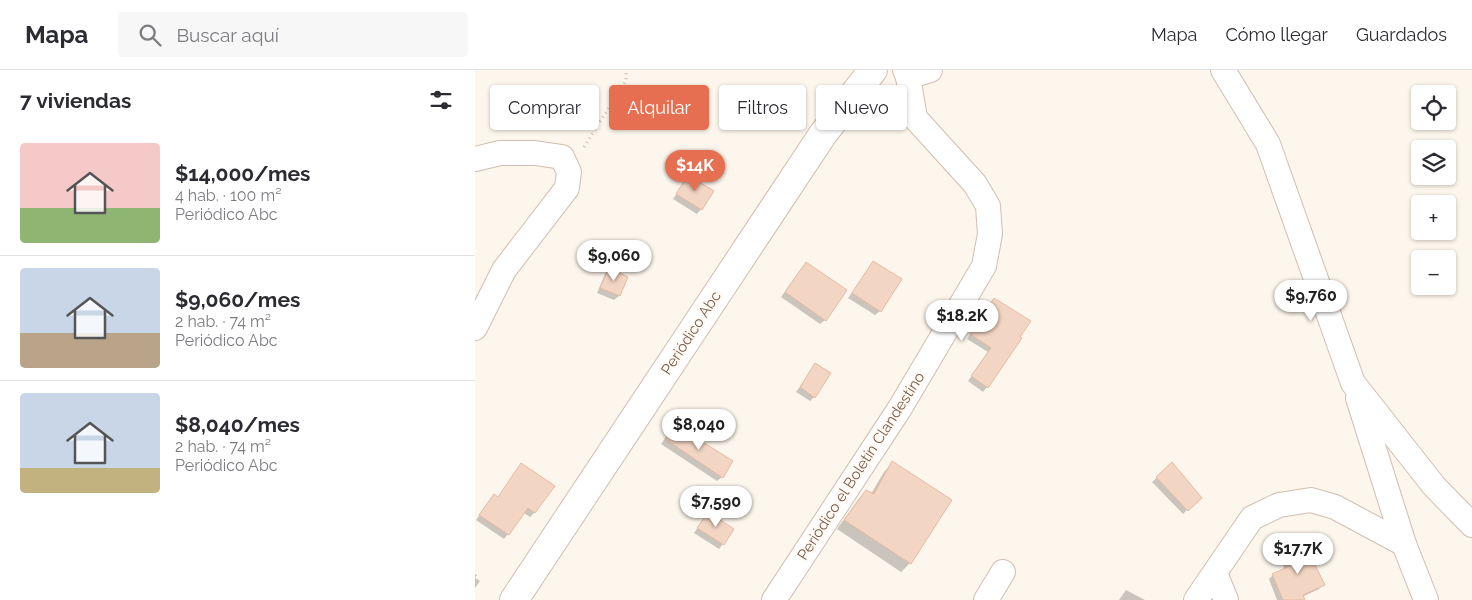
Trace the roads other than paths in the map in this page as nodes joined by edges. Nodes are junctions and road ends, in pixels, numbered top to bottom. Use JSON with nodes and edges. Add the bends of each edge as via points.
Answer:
{"nodes":[{"id":1,"x":873,"y":70,"type":"edge"},
{"id":2,"x":930,"y":70,"type":"edge"},
{"id":3,"x":1223,"y":70,"type":"edge"},
{"id":4,"x":906,"y":74,"type":"edge"},
{"id":5,"x":475,"y":159,"type":"edge"},
{"id":6,"x":475,"y":328,"type":"edge"},
{"id":7,"x":1353,"y":383,"type":"junction"},
{"id":8,"x":1472,"y":525,"type":"edge"},
{"id":9,"x":1404,"y":544,"type":"junction"},
{"id":10,"x":1003,"y":572,"type":"dead end"},
{"id":11,"x":1215,"y":573,"type":"junction"},
{"id":12,"x":514,"y":600,"type":"edge"},
{"id":13,"x":774,"y":600,"type":"edge"},
{"id":14,"x":986,"y":600,"type":"edge"},
{"id":15,"x":1196,"y":600,"type":"edge"},
{"id":16,"x":1227,"y":600,"type":"edge"},
{"id":17,"x":1426,"y":600,"type":"edge"}],
"edges":[{"from":1,"to":12,"type":"street","name":"Periódico Abc","via":[[823,134]]},
{"from":2,"to":4,"type":"street"},
{"from":3,"to":7,"type":"street","via":[[1268,144]]},
{"from":4,"to":13,"type":"street","name":"Periódico el Boletín Clandestino","via":[[915,118],[975,184],[988,206],[990,234],[984,266],[901,408]]},
{"from":5,"to":6,"type":"street","via":[[500,153],[535,153],[562,157],[569,172],[567,188],[504,270]]},
{"from":7,"to":8,"type":"street","via":[[1434,486]]},
{"from":7,"to":9,"type":"street"},
{"from":9,"to":11,"type":"street","via":[[1335,507],[1303,501],[1279,505],[1252,518]]},
{"from":9,"to":17,"type":"street"},
{"from":10,"to":14,"type":"street"},
{"from":11,"to":15,"type":"street"},
{"from":11,"to":16,"type":"street"}]}
